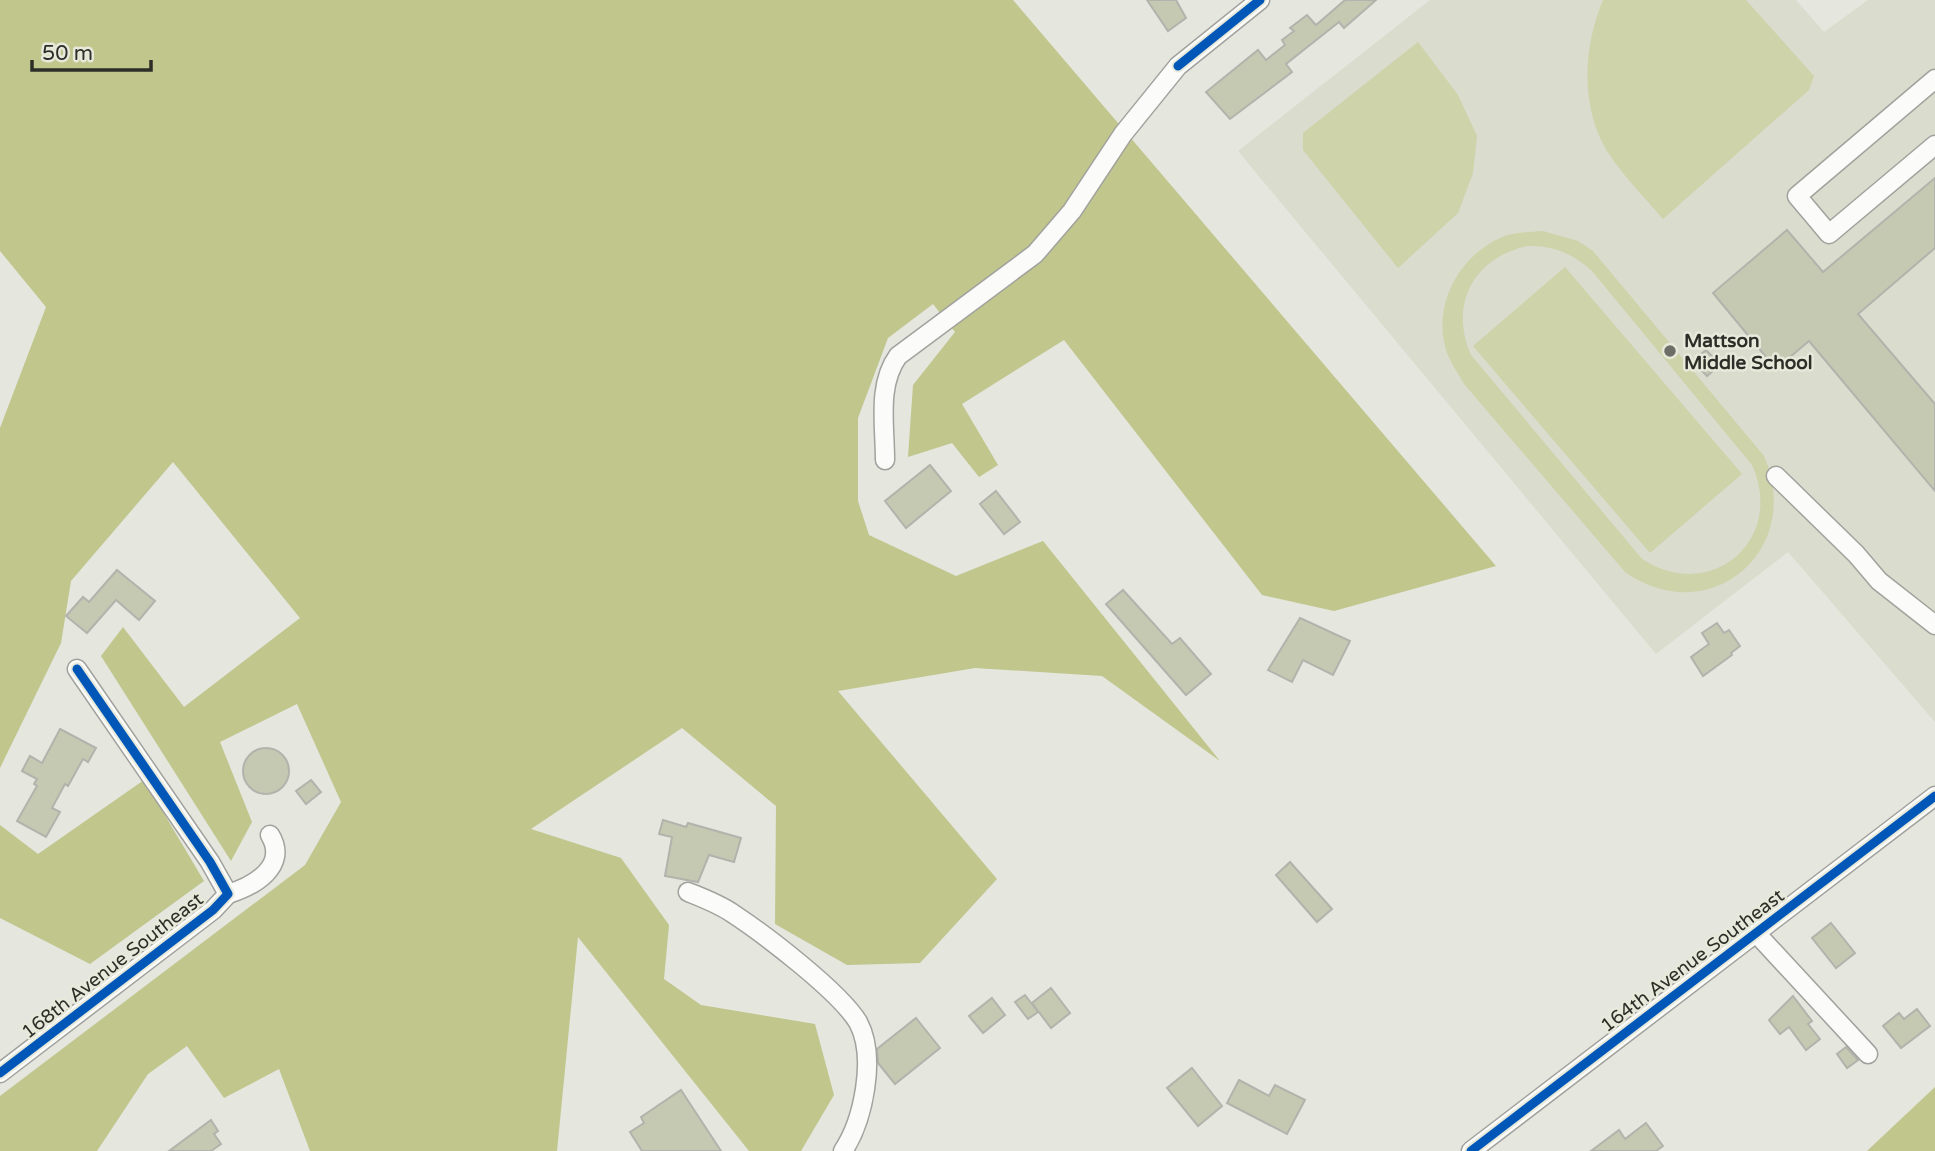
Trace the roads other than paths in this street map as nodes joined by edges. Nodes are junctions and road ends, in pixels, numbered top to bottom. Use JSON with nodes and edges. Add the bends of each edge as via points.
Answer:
{"nodes":[{"id":1,"x":1261,"y":0,"type":"edge"},
{"id":2,"x":1240,"y":6,"type":"edge"},
{"id":3,"x":1935,"y":79,"type":"edge"},
{"id":4,"x":1935,"y":145,"type":"edge"},
{"id":5,"x":885,"y":460,"type":"dead end"},
{"id":6,"x":1776,"y":476,"type":"dead end"},
{"id":7,"x":1935,"y":625,"type":"edge"},
{"id":8,"x":77,"y":670,"type":"dead end"},
{"id":9,"x":1935,"y":796,"type":"edge"},
{"id":10,"x":270,"y":835,"type":"dead end"},
{"id":11,"x":688,"y":892,"type":"dead end"},
{"id":12,"x":228,"y":894,"type":"junction"},
{"id":13,"x":1756,"y":933,"type":"junction"},
{"id":14,"x":1868,"y":1054,"type":"dead end"},
{"id":15,"x":0,"y":1073,"type":"edge"},
{"id":16,"x":843,"y":1151,"type":"edge"},
{"id":17,"x":1471,"y":1151,"type":"edge"}],
"edges":[{"from":1,"to":2,"type":"street"},
{"from":2,"to":5,"type":"street","via":[[1178,66],[1035,254],[898,355],[889,368],[884,394]]},
{"from":3,"to":4,"type":"street","via":[[1797,196],[1829,234]]},
{"from":6,"to":7,"type":"street","via":[[1879,581]]},
{"from":8,"to":12,"type":"street","name":"168th Avenue Southeast"},
{"from":9,"to":13,"type":"street","name":"164th Avenue Southeast"},
{"from":10,"to":12,"type":"street","via":[[276,858],[268,871],[257,882]]},
{"from":11,"to":16,"type":"street","via":[[731,911],[836,994],[859,1024],[866,1058],[863,1100],[856,1131]]},
{"from":12,"to":15,"type":"street","name":"168th Avenue Southeast"},
{"from":13,"to":14,"type":"street"},
{"from":13,"to":17,"type":"street","name":"164th Avenue Southeast"}]}
